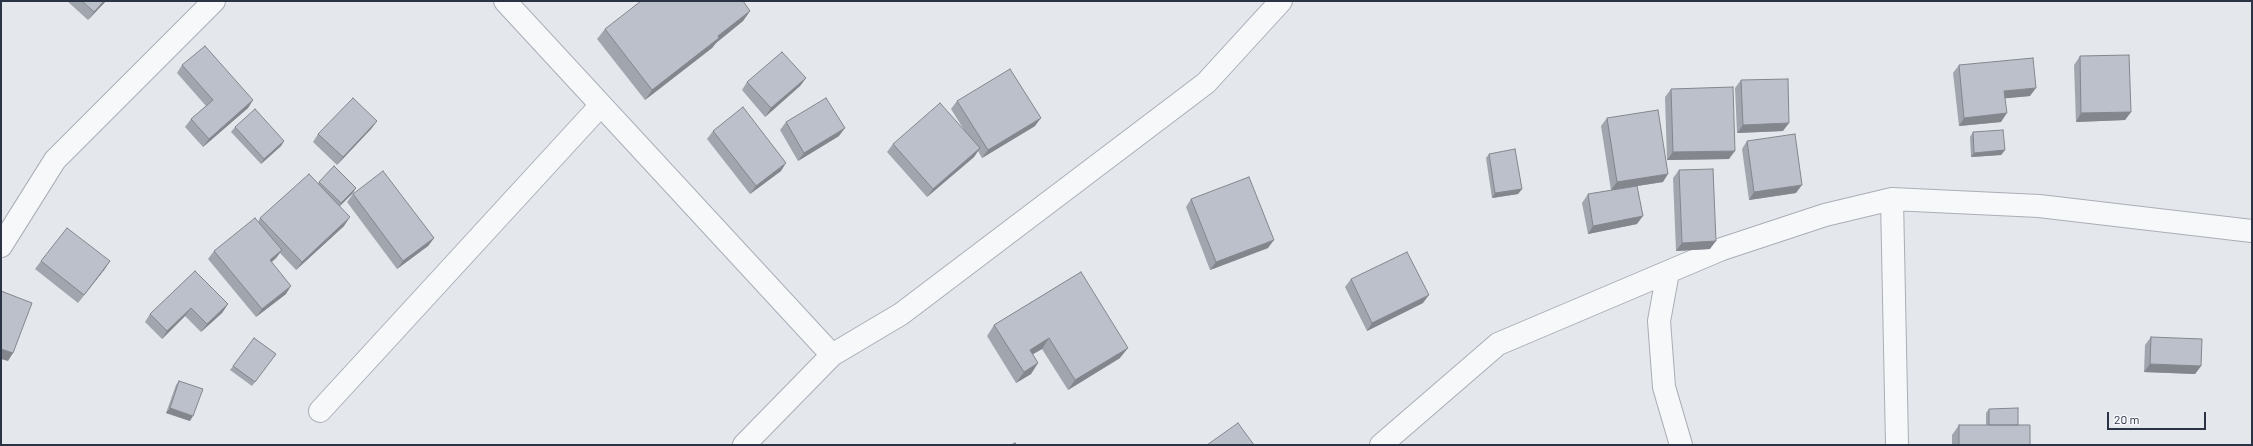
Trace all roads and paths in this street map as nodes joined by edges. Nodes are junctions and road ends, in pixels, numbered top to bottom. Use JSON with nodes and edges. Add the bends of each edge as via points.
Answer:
{"nodes":[{"id":1,"x":214,"y":1,"type":"edge"},
{"id":2,"x":506,"y":1,"type":"edge"},
{"id":3,"x":1281,"y":1,"type":"edge"},
{"id":4,"x":601,"y":104,"type":"junction"},
{"id":5,"x":1892,"y":199,"type":"junction"},
{"id":6,"x":2252,"y":231,"type":"edge"},
{"id":7,"x":1,"y":246,"type":"edge"},
{"id":8,"x":1668,"y":272,"type":"junction"},
{"id":9,"x":832,"y":355,"type":"junction"},
{"id":10,"x":320,"y":411,"type":"dead end"},
{"id":11,"x":744,"y":445,"type":"edge"},
{"id":12,"x":1381,"y":445,"type":"edge"},
{"id":13,"x":1681,"y":445,"type":"edge"},
{"id":14,"x":1898,"y":445,"type":"edge"}],
"edges":[{"from":1,"to":7,"type":"street","via":[[55,160]]},
{"from":2,"to":4,"type":"street"},
{"from":3,"to":9,"type":"street","via":[[1206,83],[902,314]]},
{"from":4,"to":9,"type":"street"},
{"from":4,"to":10,"type":"street"},
{"from":5,"to":6,"type":"street","via":[[2039,206]]},
{"from":5,"to":8,"type":"street","via":[[1817,217],[1722,249]]},
{"from":5,"to":14,"type":"street"},
{"from":8,"to":12,"type":"street","via":[[1498,344]]},
{"from":8,"to":13,"type":"street","via":[[1659,321],[1664,387]]},
{"from":9,"to":11,"type":"street"}]}
